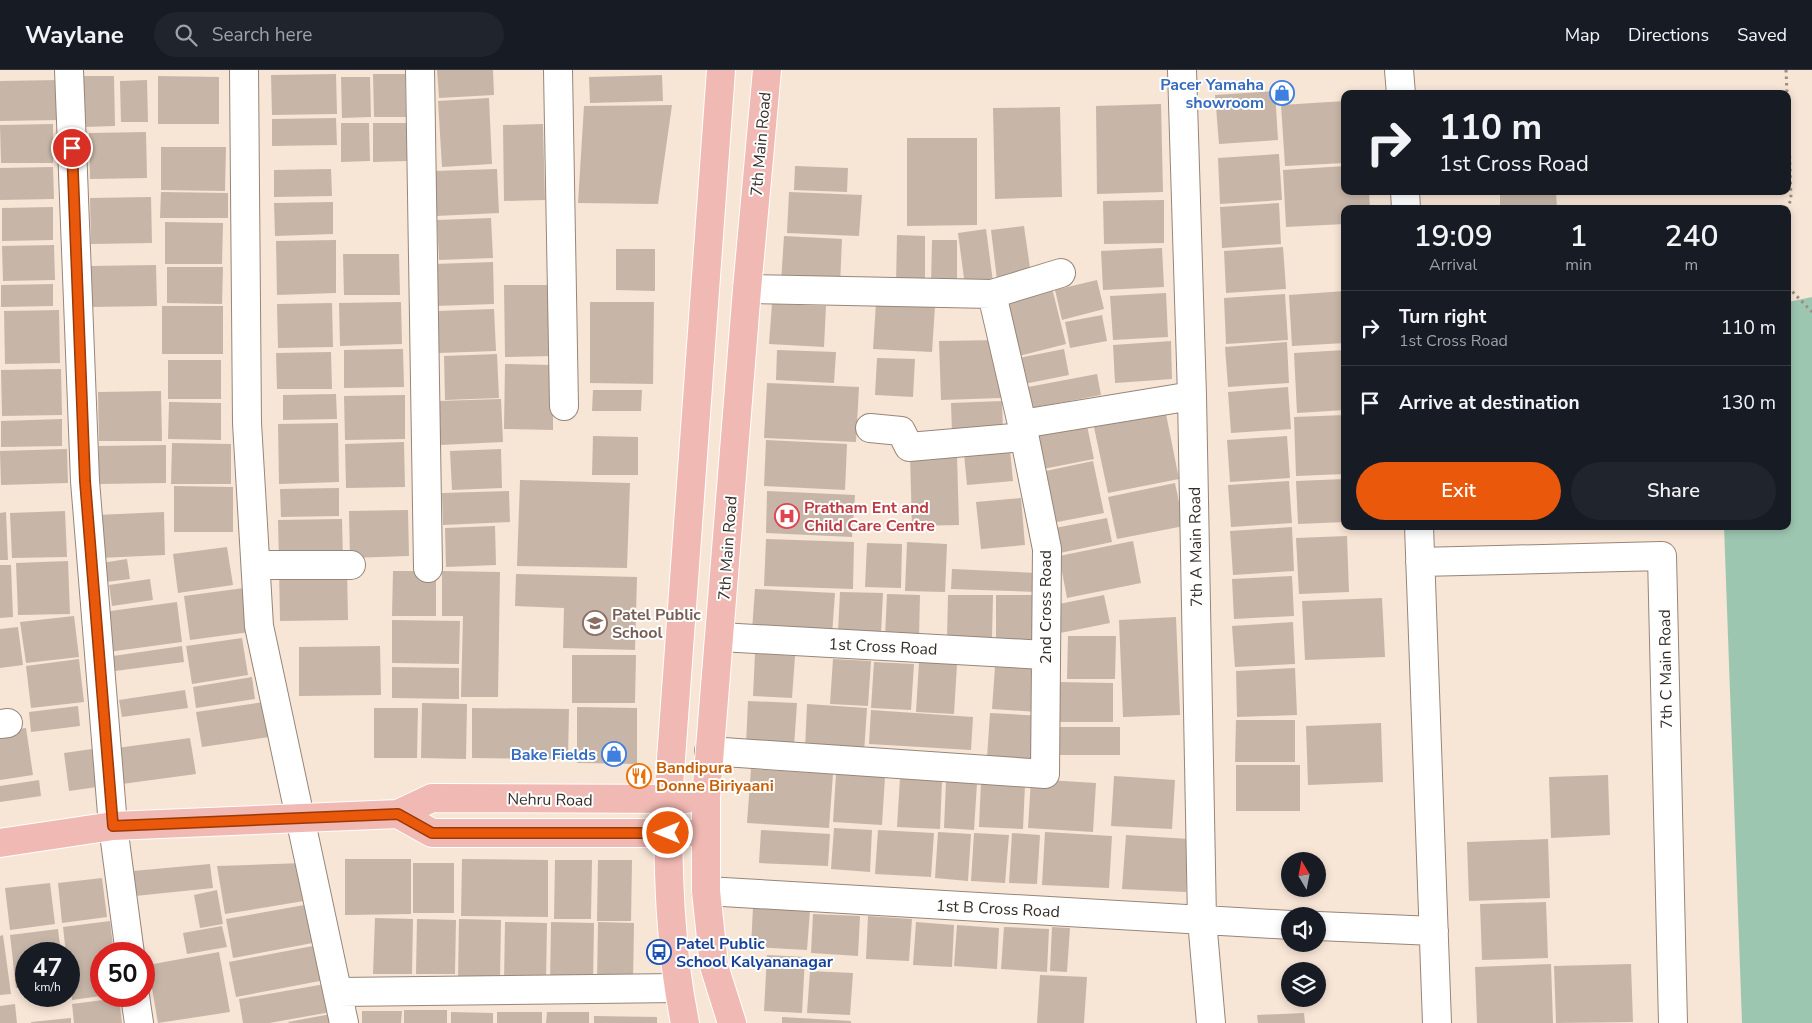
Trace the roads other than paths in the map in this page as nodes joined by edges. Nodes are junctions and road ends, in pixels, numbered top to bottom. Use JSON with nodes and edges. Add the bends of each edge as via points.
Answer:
{"nodes":[{"id":1,"x":68,"y":70,"type":"edge"},
{"id":2,"x":244,"y":70,"type":"edge"},
{"id":3,"x":420,"y":70,"type":"edge"},
{"id":4,"x":558,"y":70,"type":"edge"},
{"id":5,"x":721,"y":70,"type":"edge"},
{"id":6,"x":730,"y":70,"type":"edge"},
{"id":7,"x":767,"y":70,"type":"edge"},
{"id":8,"x":1182,"y":70,"type":"edge"},
{"id":9,"x":1399,"y":70,"type":"edge"},
{"id":10,"x":1400,"y":90,"type":"edge"},
{"id":11,"x":1061,"y":273,"type":"dead end"},
{"id":12,"x":747,"y":289,"type":"junction"},
{"id":13,"x":992,"y":294,"type":"junction"},
{"id":14,"x":1192,"y":396,"type":"junction"},
{"id":15,"x":564,"y":406,"type":"dead end"},
{"id":16,"x":870,"y":428,"type":"dead end"},
{"id":17,"x":1023,"y":430,"type":"junction"},
{"id":18,"x":1419,"y":530,"type":"edge"},
{"id":19,"x":1420,"y":562,"type":"junction"},
{"id":20,"x":256,"y":565,"type":"junction"},
{"id":21,"x":351,"y":565,"type":"dead end"},
{"id":22,"x":428,"y":568,"type":"dead end"},
{"id":23,"x":720,"y":637,"type":"junction"},
{"id":24,"x":1045,"y":655,"type":"junction"},
{"id":25,"x":710,"y":752,"type":"junction"},
{"id":26,"x":706,"y":798,"type":"junction"},
{"id":27,"x":668,"y":800,"type":"junction"},
{"id":28,"x":398,"y":814,"type":"junction"},
{"id":29,"x":301,"y":817,"type":"junction"},
{"id":30,"x":113,"y":826,"type":"junction"},
{"id":31,"x":668,"y":833,"type":"junction"},
{"id":32,"x":706,"y":833,"type":"junction"},
{"id":33,"x":0,"y":843,"type":"edge"},
{"id":34,"x":706,"y":891,"type":"junction"},
{"id":35,"x":1202,"y":920,"type":"junction"},
{"id":36,"x":1281,"y":924,"type":"edge"},
{"id":37,"x":1326,"y":926,"type":"edge"},
{"id":38,"x":1434,"y":932,"type":"junction"},
{"id":39,"x":128,"y":942,"type":"edge"},
{"id":40,"x":678,"y":988,"type":"junction"},
{"id":41,"x":339,"y":992,"type":"junction"},
{"id":42,"x":137,"y":1007,"type":"edge"},
{"id":43,"x":139,"y":1023,"type":"edge"},
{"id":44,"x":344,"y":1023,"type":"edge"},
{"id":45,"x":685,"y":1023,"type":"edge"},
{"id":46,"x":732,"y":1023,"type":"edge"},
{"id":47,"x":1211,"y":1023,"type":"edge"},
{"id":48,"x":1437,"y":1023,"type":"edge"},
{"id":49,"x":1673,"y":1023,"type":"edge"}],
"edges":[{"from":1,"to":30,"type":"street","via":[[85,481]]},
{"from":2,"to":20,"type":"street","via":[[247,423]]},
{"from":3,"to":22,"type":"street"},
{"from":4,"to":15,"type":"street"},
{"from":5,"to":6,"type":"street"},
{"from":5,"to":27,"type":"main road"},
{"from":7,"to":12,"type":"main road","name":"7th Main Road"},
{"from":8,"to":14,"type":"street","name":"7th A Main Road"},
{"from":9,"to":10,"type":"street"},
{"from":11,"to":13,"type":"street"},
{"from":12,"to":13,"type":"street"},
{"from":12,"to":23,"type":"main road","name":"7th Main Road"},
{"from":13,"to":17,"type":"street","name":"2nd Cross Road"},
{"from":14,"to":17,"type":"street"},
{"from":14,"to":35,"type":"street","name":"7th A Main Road"},
{"from":16,"to":17,"type":"street","via":[[901,431],[909,447]]},
{"from":17,"to":24,"type":"street","name":"2nd Cross Road","via":[[1047,549]]},
{"from":18,"to":19,"type":"street"},
{"from":19,"to":38,"type":"street"},
{"from":19,"to":49,"type":"street","name":"7th C Main Road","via":[[1662,556]]},
{"from":20,"to":21,"type":"street"},
{"from":20,"to":29,"type":"street","via":[[258,626]]},
{"from":23,"to":24,"type":"street","name":"1st Cross Road"},
{"from":23,"to":25,"type":"main road","name":"7th Main Road"},
{"from":24,"to":25,"type":"street","name":"2nd Cross Road","via":[[1046,774]]},
{"from":25,"to":26,"type":"main road","name":"7th Main Road"},
{"from":26,"to":27,"type":"main road","name":"Nehru Road"},
{"from":26,"to":32,"type":"main road","name":"7th Main Road"},
{"from":27,"to":28,"type":"main road","name":"Nehru Road","via":[[432,798]]},
{"from":27,"to":31,"type":"main road"},
{"from":28,"to":29,"type":"main road","name":"Nehru Road"},
{"from":28,"to":31,"type":"main road","name":"Nehru Road","via":[[432,833]]},
{"from":29,"to":30,"type":"main road","name":"Nehru Road"},
{"from":29,"to":41,"type":"street"},
{"from":30,"to":33,"type":"main road","name":"Nehru Road"},
{"from":30,"to":39,"type":"street"},
{"from":31,"to":32,"type":"main road","name":"Nehru Road"},
{"from":31,"to":40,"type":"main road","via":[[670,906]]},
{"from":32,"to":34,"type":"main road","name":"7th Main Road"},
{"from":34,"to":35,"type":"street","name":"1st B Cross Road"},
{"from":34,"to":46,"type":"main road","name":"7th Main Road","via":[[714,966]]},
{"from":35,"to":36,"type":"street","name":"1st B Cross Road"},
{"from":35,"to":47,"type":"street","name":"7th A Main Road"},
{"from":37,"to":38,"type":"street"},
{"from":38,"to":48,"type":"street"},
{"from":40,"to":41,"type":"street"},
{"from":40,"to":45,"type":"main road"},
{"from":41,"to":44,"type":"street"},
{"from":42,"to":43,"type":"street"}]}
